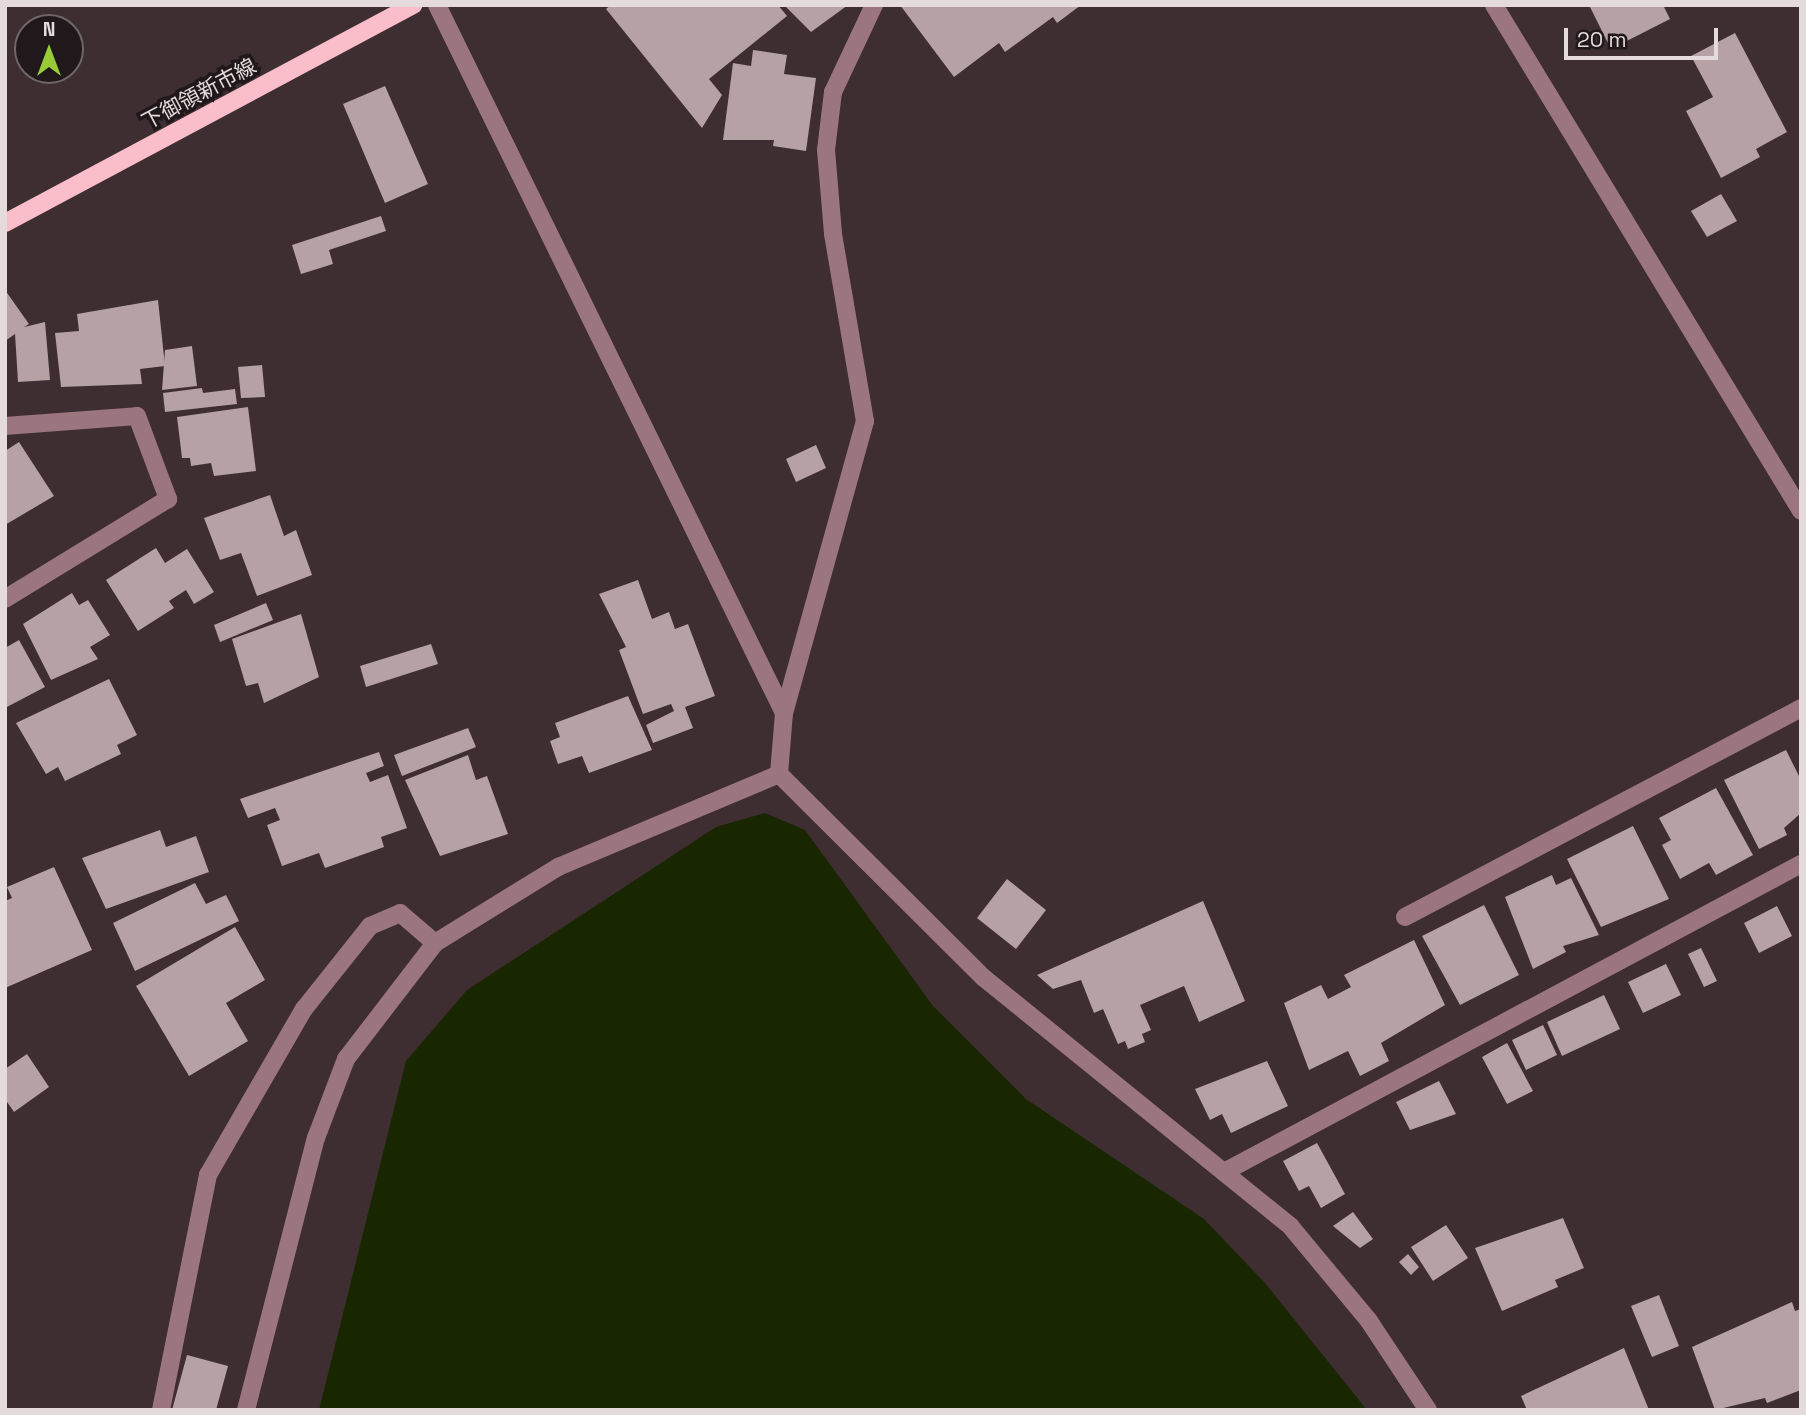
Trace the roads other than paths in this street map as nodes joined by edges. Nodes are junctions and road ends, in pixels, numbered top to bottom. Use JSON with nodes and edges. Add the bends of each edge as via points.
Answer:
{"nodes":[{"id":1,"x":414,"y":5,"type":"edge"},
{"id":2,"x":437,"y":5,"type":"edge"},
{"id":3,"x":874,"y":5,"type":"edge"},
{"id":4,"x":1494,"y":5,"type":"edge"},
{"id":5,"x":5,"y":223,"type":"edge"},
{"id":6,"x":5,"y":426,"type":"edge"},
{"id":7,"x":1801,"y":511,"type":"edge"},
{"id":8,"x":5,"y":599,"type":"edge"},
{"id":9,"x":1801,"y":708,"type":"edge"},
{"id":10,"x":784,"y":713,"type":"junction"},
{"id":11,"x":779,"y":774,"type":"junction"},
{"id":12,"x":1801,"y":864,"type":"edge"},
{"id":13,"x":1405,"y":917,"type":"dead end"},
{"id":14,"x":436,"y":943,"type":"junction"},
{"id":15,"x":1224,"y":1172,"type":"junction"},
{"id":16,"x":161,"y":1410,"type":"edge"},
{"id":17,"x":246,"y":1410,"type":"edge"},
{"id":18,"x":1428,"y":1410,"type":"edge"}],
"edges":[{"from":1,"to":5,"type":"main road","name":"下御領新市線"},
{"from":2,"to":10,"type":"street"},
{"from":3,"to":10,"type":"street","via":[[833,92],[825,150],[833,234],[865,421]]},
{"from":4,"to":7,"type":"street"},
{"from":6,"to":8,"type":"street","via":[[137,416],[168,499]]},
{"from":9,"to":13,"type":"street"},
{"from":10,"to":11,"type":"street"},
{"from":11,"to":14,"type":"street","via":[[558,867]]},
{"from":11,"to":15,"type":"street","via":[[984,978]]},
{"from":12,"to":15,"type":"street"},
{"from":14,"to":16,"type":"street","via":[[400,913],[370,926],[297,1021],[208,1175]]},
{"from":14,"to":17,"type":"street","via":[[346,1059],[316,1138]]},
{"from":15,"to":18,"type":"street","via":[[1291,1227],[1369,1321]]}]}
